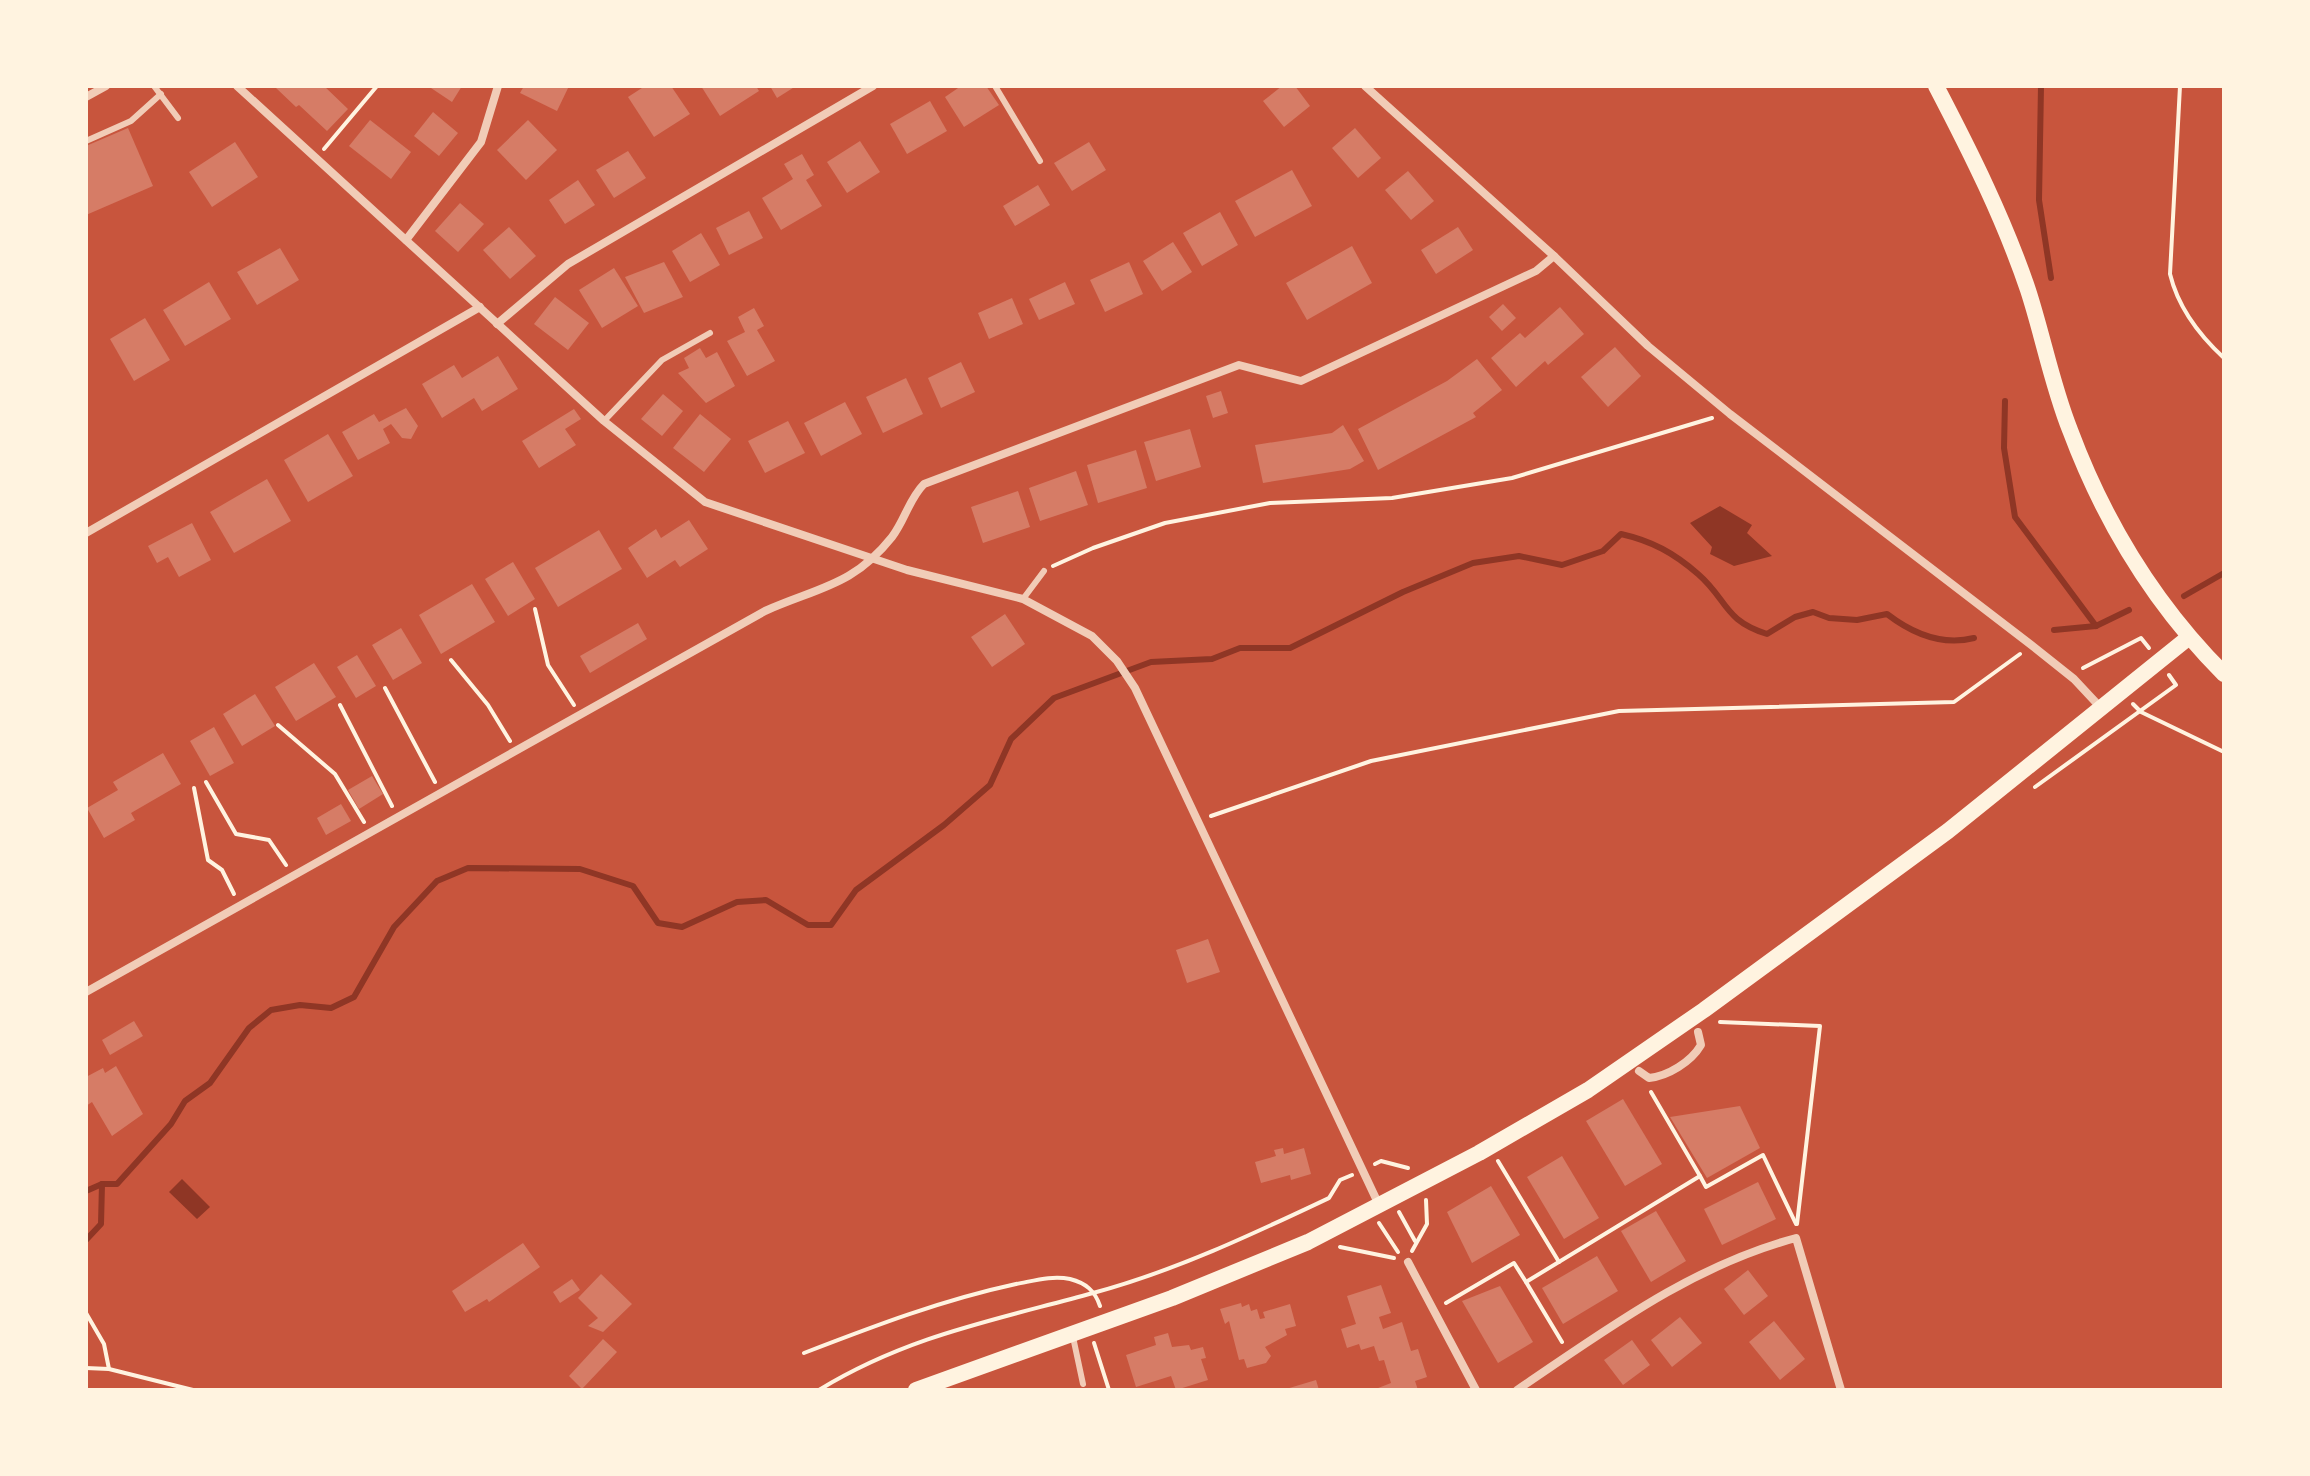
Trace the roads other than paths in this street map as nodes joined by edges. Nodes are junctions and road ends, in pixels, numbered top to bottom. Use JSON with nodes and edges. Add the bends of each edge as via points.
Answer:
{"nodes":[{"id":1,"x":106,"y":86,"type":"edge"},
{"id":2,"x":154,"y":86,"type":"edge"},
{"id":3,"x":237,"y":86,"type":"edge"},
{"id":4,"x":498,"y":86,"type":"edge"},
{"id":5,"x":873,"y":86,"type":"edge"},
{"id":6,"x":995,"y":86,"type":"edge"},
{"id":7,"x":1365,"y":86,"type":"edge"},
{"id":8,"x":1936,"y":86,"type":"edge"},
{"id":9,"x":161,"y":94,"type":"junction"},
{"id":10,"x":86,"y":97,"type":"edge"},
{"id":11,"x":178,"y":118,"type":"dead end"},
{"id":12,"x":86,"y":141,"type":"edge"},
{"id":13,"x":1040,"y":161,"type":"dead end"},
{"id":14,"x":406,"y":240,"type":"junction"},
{"id":15,"x":1554,"y":256,"type":"junction"},
{"id":16,"x":480,"y":307,"type":"junction"},
{"id":17,"x":497,"y":324,"type":"junction"},
{"id":18,"x":710,"y":333,"type":"dead end"},
{"id":19,"x":604,"y":421,"type":"junction"},
{"id":20,"x":86,"y":533,"type":"edge"},
{"id":21,"x":874,"y":559,"type":"junction"},
{"id":22,"x":1044,"y":571,"type":"road end"},
{"id":23,"x":1023,"y":599,"type":"junction"},
{"id":24,"x":2188,"y":638,"type":"junction"},
{"id":25,"x":2224,"y":674,"type":"edge"},
{"id":26,"x":2103,"y":710,"type":"junction"},
{"id":27,"x":86,"y":992,"type":"edge"},
{"id":28,"x":1698,"y":1032,"type":"dead end"},
{"id":29,"x":1639,"y":1071,"type":"road end"},
{"id":30,"x":1385,"y":1201,"type":"junction"},
{"id":31,"x":1408,"y":1262,"type":"road end"},
{"id":32,"x":1072,"y":1333,"type":"junction"},
{"id":33,"x":1083,"y":1384,"type":"dead end"},
{"id":34,"x":916,"y":1390,"type":"edge"},
{"id":35,"x":1476,"y":1390,"type":"edge"},
{"id":36,"x":1517,"y":1390,"type":"edge"},
{"id":37,"x":1841,"y":1390,"type":"edge"}],
"edges":[{"from":1,"to":10,"type":"street"},
{"from":2,"to":9,"type":"lane"},
{"from":3,"to":14,"type":"street"},
{"from":4,"to":14,"type":"street","via":[[481,142]]},
{"from":5,"to":17,"type":"street","via":[[568,264]]},
{"from":6,"to":13,"type":"lane"},
{"from":7,"to":15,"type":"street"},
{"from":8,"to":24,"type":"main road","via":[[1985,179],[2094,487],[2151,588]]},
{"from":9,"to":11,"type":"lane"},
{"from":9,"to":12,"type":"lane","via":[[131,121]]},
{"from":14,"to":16,"type":"street"},
{"from":15,"to":21,"type":"street","via":[[1536,271],[1301,381],[1239,365],[938,477],[913,495],[896,533]]},
{"from":15,"to":26,"type":"street","via":[[1648,346],[1730,414],[2030,644]]},
{"from":16,"to":17,"type":"street"},
{"from":16,"to":20,"type":"street"},
{"from":17,"to":19,"type":"street"},
{"from":18,"to":19,"type":"lane","via":[[662,360]]},
{"from":19,"to":21,"type":"street","via":[[705,502]]},
{"from":21,"to":23,"type":"street"},
{"from":21,"to":27,"type":"street","via":[[846,580],[765,611]]},
{"from":22,"to":23,"type":"lane"},
{"from":23,"to":30,"type":"street","via":[[1092,636],[1135,688],[1361,1171]]},
{"from":24,"to":25,"type":"main road"},
{"from":24,"to":26,"type":"main road"},
{"from":26,"to":30,"type":"main road","via":[[1948,831],[1588,1090]]},
{"from":28,"to":29,"type":"street","via":[[1701,1045],[1695,1055],[1660,1077]]},
{"from":30,"to":32,"type":"main road","via":[[1235,1274]]},
{"from":31,"to":35,"type":"street"},
{"from":32,"to":33,"type":"lane"},
{"from":32,"to":34,"type":"main road"},
{"from":36,"to":37,"type":"street","via":[[1655,1297],[1729,1260],[1796,1238]]}]}
